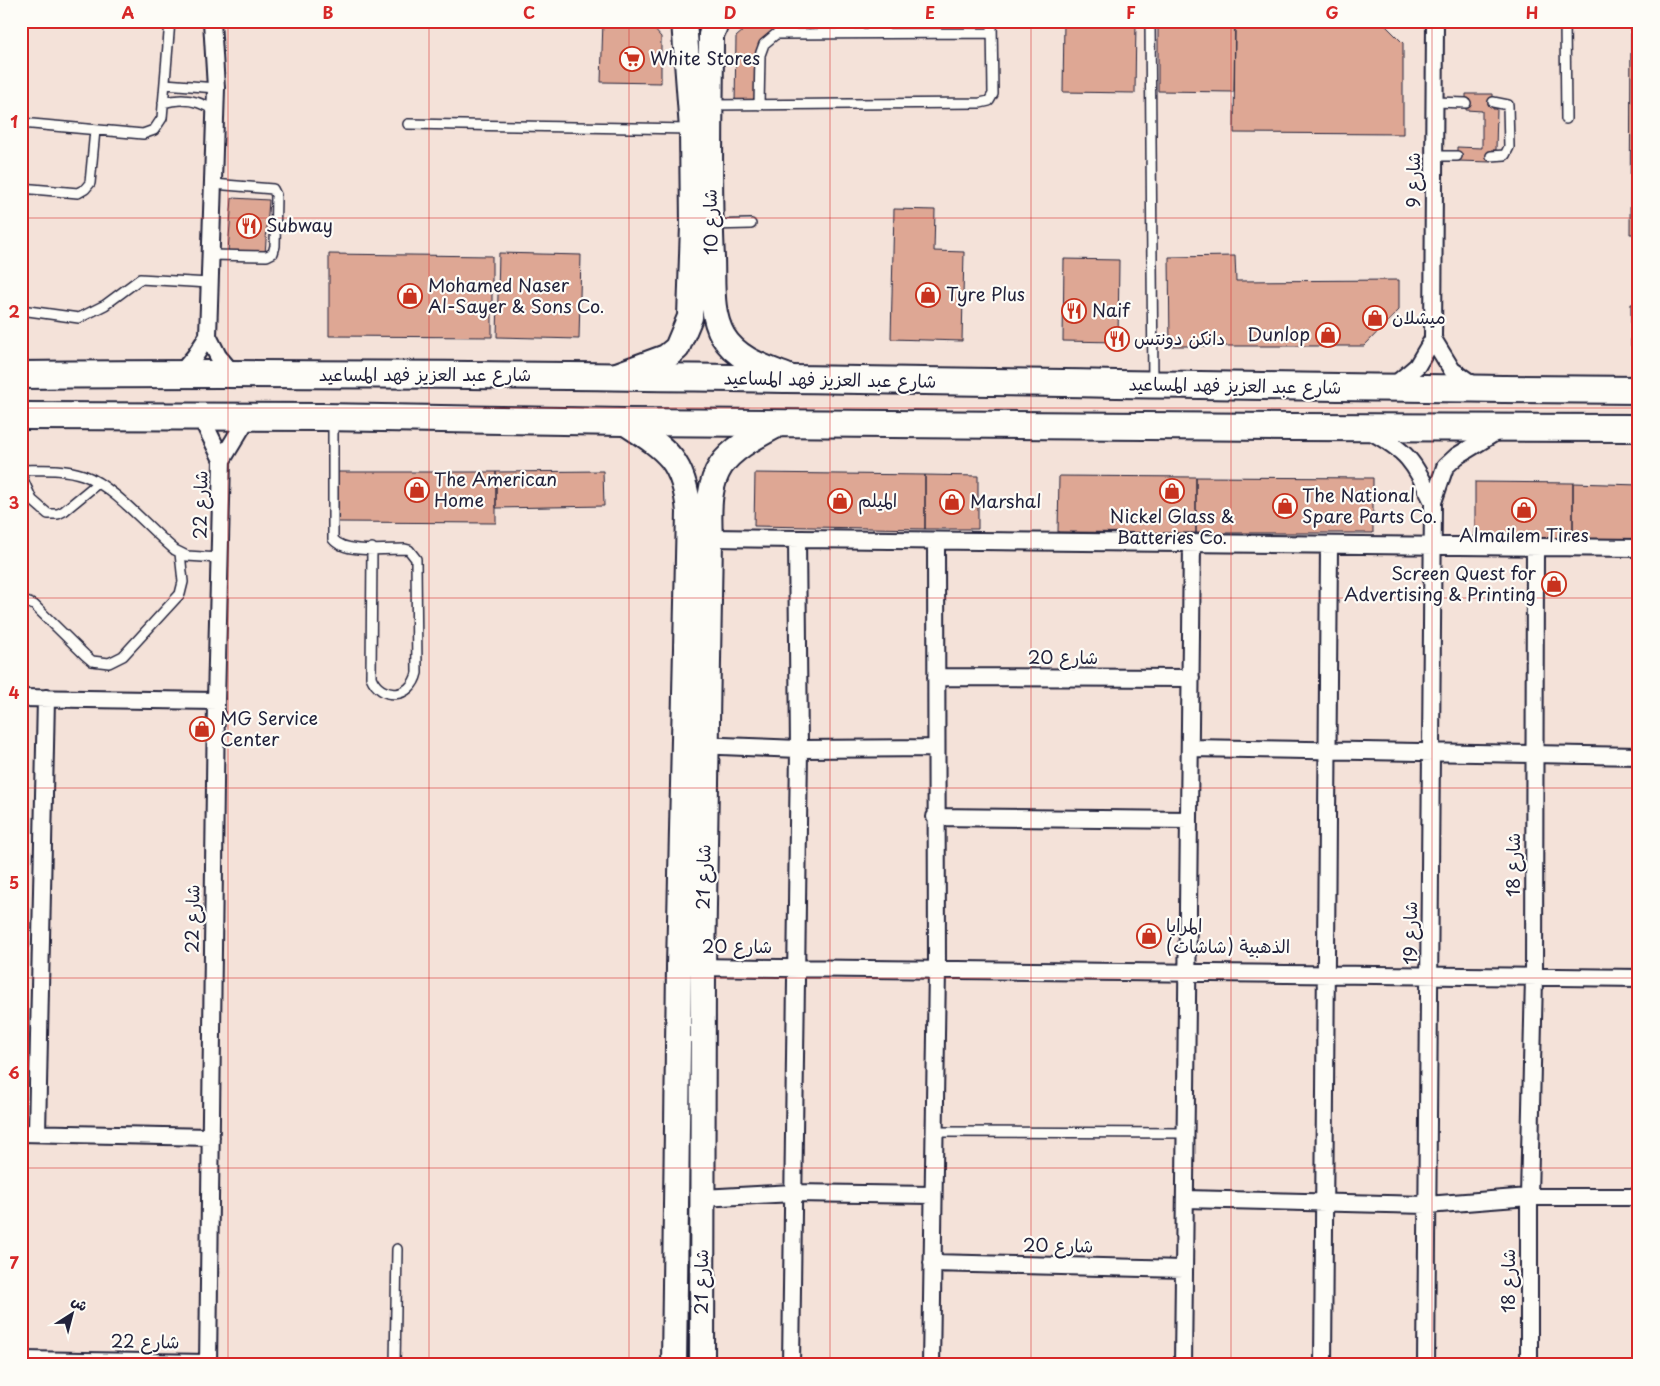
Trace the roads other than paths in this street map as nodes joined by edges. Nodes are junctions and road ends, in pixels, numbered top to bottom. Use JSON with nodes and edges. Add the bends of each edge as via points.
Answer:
{"nodes":[{"id":1,"x":170,"y":21,"type":"edge"},
{"id":2,"x":212,"y":21,"type":"edge"},
{"id":3,"x":684,"y":21,"type":"edge"},
{"id":4,"x":717,"y":21,"type":"edge"},
{"id":5,"x":992,"y":21,"type":"edge"},
{"id":6,"x":1150,"y":21,"type":"edge"},
{"id":7,"x":1435,"y":21,"type":"edge"},
{"id":8,"x":1565,"y":21,"type":"edge"},
{"id":9,"x":992,"y":33,"type":"junction"},
{"id":10,"x":165,"y":84,"type":"junction"},
{"id":11,"x":216,"y":88,"type":"junction"},
{"id":12,"x":1435,"y":102,"type":"junction"},
{"id":13,"x":1493,"y":102,"type":"dead end"},
{"id":14,"x":163,"y":103,"type":"junction"},
{"id":15,"x":1466,"y":103,"type":"dead end"},
{"id":16,"x":711,"y":105,"type":"junction"},
{"id":17,"x":759,"y":105,"type":"junction"},
{"id":18,"x":215,"y":111,"type":"junction"},
{"id":19,"x":1566,"y":119,"type":"dead end"},
{"id":20,"x":21,"y":123,"type":"edge"},
{"id":21,"x":408,"y":124,"type":"dead end"},
{"id":22,"x":701,"y":129,"type":"junction"},
{"id":23,"x":95,"y":130,"type":"junction"},
{"id":24,"x":1434,"y":156,"type":"junction"},
{"id":25,"x":1457,"y":156,"type":"dead end"},
{"id":26,"x":1491,"y":156,"type":"dead end"},
{"id":27,"x":213,"y":184,"type":"junction"},
{"id":28,"x":21,"y":188,"type":"edge"},
{"id":29,"x":751,"y":224,"type":"dead end"},
{"id":30,"x":701,"y":225,"type":"junction"},
{"id":31,"x":210,"y":255,"type":"junction"},
{"id":32,"x":209,"y":283,"type":"junction"},
{"id":33,"x":21,"y":310,"type":"edge"},
{"id":34,"x":208,"y":336,"type":"junction"},
{"id":35,"x":1433,"y":339,"type":"junction"},
{"id":36,"x":180,"y":374,"type":"junction"},
{"id":37,"x":234,"y":374,"type":"junction"},
{"id":38,"x":21,"y":375,"type":"edge"},
{"id":39,"x":617,"y":375,"type":"junction"},
{"id":40,"x":507,"y":376,"type":"junction"},
{"id":41,"x":796,"y":380,"type":"junction"},
{"id":42,"x":1153,"y":385,"type":"junction"},
{"id":43,"x":1390,"y":389,"type":"junction"},
{"id":44,"x":1480,"y":389,"type":"junction"},
{"id":45,"x":1639,"y":390,"type":"edge"},
{"id":46,"x":21,"y":416,"type":"edge"},
{"id":47,"x":201,"y":417,"type":"junction"},
{"id":48,"x":248,"y":417,"type":"junction"},
{"id":49,"x":327,"y":417,"type":"junction"},
{"id":50,"x":624,"y":422,"type":"junction"},
{"id":51,"x":781,"y":423,"type":"junction"},
{"id":52,"x":1361,"y":426,"type":"junction"},
{"id":53,"x":1505,"y":426,"type":"junction"},
{"id":54,"x":1639,"y":428,"type":"edge"},
{"id":55,"x":222,"y":460,"type":"junction"},
{"id":56,"x":21,"y":470,"type":"edge"},
{"id":57,"x":21,"y":475,"type":"edge"},
{"id":58,"x":98,"y":483,"type":"junction"},
{"id":59,"x":1433,"y":502,"type":"junction"},
{"id":60,"x":710,"y":538,"type":"junction"},
{"id":61,"x":797,"y":539,"type":"junction"},
{"id":62,"x":936,"y":540,"type":"junction"},
{"id":63,"x":1192,"y":543,"type":"junction"},
{"id":64,"x":1330,"y":545,"type":"junction"},
{"id":65,"x":1432,"y":546,"type":"junction"},
{"id":66,"x":1535,"y":547,"type":"junction"},
{"id":67,"x":372,"y":548,"type":"junction"},
{"id":68,"x":1639,"y":548,"type":"edge"},
{"id":69,"x":180,"y":553,"type":"junction"},
{"id":70,"x":220,"y":558,"type":"junction"},
{"id":71,"x":21,"y":600,"type":"edge"},
{"id":72,"x":936,"y":678,"type":"junction"},
{"id":73,"x":1190,"y":678,"type":"junction"},
{"id":74,"x":21,"y":698,"type":"edge"},
{"id":75,"x":46,"y":698,"type":"junction"},
{"id":76,"x":216,"y":701,"type":"junction"},
{"id":77,"x":695,"y":745,"type":"junction"},
{"id":78,"x":799,"y":748,"type":"junction"},
{"id":79,"x":936,"y":748,"type":"junction"},
{"id":80,"x":1190,"y":748,"type":"junction"},
{"id":81,"x":1328,"y":751,"type":"junction"},
{"id":82,"x":1431,"y":752,"type":"junction"},
{"id":83,"x":1534,"y":754,"type":"junction"},
{"id":84,"x":1639,"y":756,"type":"edge"},
{"id":85,"x":935,"y":817,"type":"junction"},
{"id":86,"x":1189,"y":820,"type":"junction"},
{"id":87,"x":679,"y":967,"type":"junction"},
{"id":88,"x":703,"y":967,"type":"junction"},
{"id":89,"x":796,"y":967,"type":"junction"},
{"id":90,"x":936,"y":969,"type":"junction"},
{"id":91,"x":1189,"y":973,"type":"junction"},
{"id":92,"x":1328,"y":975,"type":"junction"},
{"id":93,"x":1431,"y":976,"type":"junction"},
{"id":94,"x":1534,"y":977,"type":"junction"},
{"id":95,"x":1639,"y":978,"type":"edge"},
{"id":96,"x":934,"y":1132,"type":"junction"},
{"id":97,"x":1186,"y":1132,"type":"junction"},
{"id":98,"x":29,"y":1133,"type":"edge"},
{"id":99,"x":211,"y":1137,"type":"junction"},
{"id":100,"x":793,"y":1193,"type":"junction"},
{"id":101,"x":933,"y":1195,"type":"junction"},
{"id":102,"x":1529,"y":1197,"type":"junction"},
{"id":103,"x":1639,"y":1197,"type":"edge"},
{"id":104,"x":702,"y":1198,"type":"junction"},
{"id":105,"x":1185,"y":1199,"type":"junction"},
{"id":106,"x":1325,"y":1202,"type":"junction"},
{"id":107,"x":1427,"y":1205,"type":"junction"},
{"id":108,"x":397,"y":1249,"type":"dead end"},
{"id":109,"x":932,"y":1264,"type":"junction"},
{"id":110,"x":1184,"y":1269,"type":"junction"},
{"id":111,"x":21,"y":1360,"type":"edge"},
{"id":112,"x":208,"y":1364,"type":"edge"},
{"id":113,"x":395,"y":1365,"type":"edge"},
{"id":114,"x":674,"y":1365,"type":"edge"},
{"id":115,"x":702,"y":1365,"type":"edge"},
{"id":116,"x":791,"y":1365,"type":"edge"},
{"id":117,"x":931,"y":1365,"type":"edge"},
{"id":118,"x":1183,"y":1365,"type":"edge"},
{"id":119,"x":1323,"y":1365,"type":"edge"},
{"id":120,"x":1426,"y":1365,"type":"edge"},
{"id":121,"x":1529,"y":1365,"type":"edge"}],
"edges":[{"from":1,"to":10,"type":"lane"},
{"from":2,"to":11,"type":"street"},
{"from":3,"to":22,"type":"street","name":"شارع 10"},
{"from":4,"to":16,"type":"street","name":"شارع 10","via":[[711,35]]},
{"from":5,"to":9,"type":"lane"},
{"from":6,"to":42,"type":"lane"},
{"from":7,"to":12,"type":"street","name":"شارع 9"},
{"from":8,"to":19,"type":"lane"},
{"from":9,"to":17,"type":"lane","via":[[776,34],[764,44],[760,55]]},
{"from":9,"to":17,"type":"lane","via":[[993,94],[989,101]]},
{"from":10,"to":11,"type":"lane"},
{"from":10,"to":14,"type":"lane"},
{"from":11,"to":18,"type":"street"},
{"from":12,"to":15,"type":"lane"},
{"from":12,"to":24,"type":"street","name":"شارع 9"},
{"from":13,"to":26,"type":"lane","via":[[1508,105],[1509,147],[1505,155]]},
{"from":14,"to":18,"type":"lane","via":[[189,100]]},
{"from":14,"to":23,"type":"lane","via":[[160,122],[149,133]]},
{"from":16,"to":17,"type":"lane"},
{"from":16,"to":22,"type":"street","name":"شارع 10"},
{"from":18,"to":27,"type":"street"},
{"from":20,"to":23,"type":"lane"},
{"from":21,"to":22,"type":"lane"},
{"from":22,"to":30,"type":"street","name":"شارع 10"},
{"from":23,"to":28,"type":"lane","via":[[90,183],[85,189],[78,192]]},
{"from":24,"to":25,"type":"lane"},
{"from":24,"to":35,"type":"street","name":"شارع 9"},
{"from":27,"to":31,"type":"street"},
{"from":27,"to":31,"type":"lane","via":[[273,189],[276,195],[275,246],[273,253],[267,256]]},
{"from":29,"to":30,"type":"lane"},
{"from":30,"to":39,"type":"street","name":"شارع 10","via":[[691,310],[677,348],[666,357]]},
{"from":30,"to":41,"type":"street","name":"شارع 10","via":[[714,311],[724,337],[750,361]]},
{"from":31,"to":32,"type":"street"},
{"from":32,"to":33,"type":"lane","via":[[140,279],[105,305],[79,318]]},
{"from":32,"to":34,"type":"street"},
{"from":34,"to":36,"type":"street"},
{"from":34,"to":37,"type":"street","via":[[218,356]]},
{"from":35,"to":43,"type":"street","via":[[1417,366]]},
{"from":35,"to":44,"type":"street","via":[[1452,370]]},
{"from":36,"to":37,"type":"main road","name":"شارع عبد العزيز فهد المساعيد"},
{"from":36,"to":38,"type":"main road","name":"شارع عبد العزيز فهد المساعيد"},
{"from":37,"to":40,"type":"main road","name":"شارع عبد العزيز فهد المساعيد"},
{"from":39,"to":40,"type":"main road","name":"شارع عبد العزيز فهد المساعيد"},
{"from":39,"to":41,"type":"main road","name":"شارع عبد العزيز فهد المساعيد"},
{"from":40,"to":49,"type":"main road","via":[[472,390],[321,388],[311,392],[306,406],[311,414]]},
{"from":41,"to":42,"type":"main road","name":"شارع عبد العزيز فهد المساعيد"},
{"from":42,"to":43,"type":"main road","name":"شارع عبد العزيز فهد المساعيد"},
{"from":43,"to":44,"type":"main road","name":"شارع عبد العزيز فهد المساعيد"},
{"from":44,"to":45,"type":"main road","name":"شارع عبد العزيز فهد المساعيد"},
{"from":46,"to":47,"type":"main road"},
{"from":47,"to":48,"type":"main road"},
{"from":47,"to":55,"type":"street","name":"شارع 22"},
{"from":48,"to":49,"type":"main road"},
{"from":48,"to":55,"type":"street","name":"شارع 22"},
{"from":49,"to":50,"type":"main road"},
{"from":49,"to":67,"type":"lane","via":[[332,533],[342,547]]},
{"from":50,"to":51,"type":"main road"},
{"from":50,"to":77,"type":"street","name":"شارع 21","via":[[660,446],[680,470],[686,486]]},
{"from":51,"to":52,"type":"main road"},
{"from":51,"to":60,"type":"street","name":"شارع 21","via":[[738,447],[714,476],[708,505]]},
{"from":52,"to":53,"type":"main road"},
{"from":52,"to":59,"type":"street","via":[[1393,443],[1408,457]]},
{"from":53,"to":54,"type":"main road"},
{"from":53,"to":59,"type":"street","name":"شارع 19","via":[[1445,467]]},
{"from":55,"to":70,"type":"street","name":"شارع 22"},
{"from":56,"to":58,"type":"lane","via":[[70,472]]},
{"from":57,"to":58,"type":"lane","via":[[32,500],[48,514],[64,511]]},
{"from":58,"to":69,"type":"lane"},
{"from":59,"to":65,"type":"street","name":"شارع 19"},
{"from":60,"to":61,"type":"street"},
{"from":60,"to":77,"type":"street","name":"شارع 21"},
{"from":61,"to":62,"type":"street"},
{"from":61,"to":78,"type":"street","name":"شارع 20"},
{"from":62,"to":63,"type":"street"},
{"from":62,"to":72,"type":"street"},
{"from":63,"to":64,"type":"street"},
{"from":63,"to":73,"type":"street"},
{"from":64,"to":65,"type":"street"},
{"from":64,"to":81,"type":"street"},
{"from":65,"to":66,"type":"street"},
{"from":65,"to":82,"type":"street","name":"شارع 19"},
{"from":66,"to":68,"type":"street"},
{"from":66,"to":83,"type":"street","name":"شارع 18"},
{"from":67,"to":67,"type":"lane","via":[[409,550],[416,559],[416,680],[408,690],[396,694],[378,688],[371,677]]},
{"from":69,"to":70,"type":"lane"},
{"from":69,"to":71,"type":"lane","via":[[183,582],[180,594],[123,656],[108,663],[92,661],[34,605]]},
{"from":70,"to":76,"type":"street","name":"شارع 22"},
{"from":72,"to":73,"type":"street","name":"شارع 20"},
{"from":72,"to":79,"type":"street"},
{"from":73,"to":80,"type":"street"},
{"from":74,"to":75,"type":"street"},
{"from":75,"to":76,"type":"street"},
{"from":75,"to":98,"type":"street"},
{"from":76,"to":99,"type":"street","name":"شارع 22"},
{"from":77,"to":78,"type":"street"},
{"from":77,"to":87,"type":"street","name":"شارع 21"},
{"from":77,"to":88,"type":"street","name":"شارع 21"},
{"from":78,"to":79,"type":"street"},
{"from":78,"to":89,"type":"street","name":"شارع 20"},
{"from":79,"to":85,"type":"street"},
{"from":80,"to":81,"type":"street"},
{"from":80,"to":86,"type":"street"},
{"from":81,"to":82,"type":"street"},
{"from":81,"to":92,"type":"street"},
{"from":82,"to":83,"type":"street"},
{"from":82,"to":93,"type":"street","name":"شارع 19"},
{"from":83,"to":84,"type":"street"},
{"from":83,"to":94,"type":"street","name":"شارع 18"},
{"from":85,"to":86,"type":"street"},
{"from":85,"to":90,"type":"street"},
{"from":86,"to":91,"type":"street"},
{"from":87,"to":88,"type":"street","name":"شارع 20"},
{"from":87,"to":114,"type":"street","name":"شارع 21"},
{"from":88,"to":89,"type":"street","name":"شارع 20"},
{"from":88,"to":104,"type":"street","name":"شارع 21"},
{"from":89,"to":90,"type":"street","name":"شارع 20"},
{"from":89,"to":100,"type":"street","name":"شارع 20"},
{"from":90,"to":91,"type":"street","name":"شارع 20"},
{"from":90,"to":96,"type":"street"},
{"from":91,"to":92,"type":"street","name":"شارع 20"},
{"from":91,"to":97,"type":"street"},
{"from":92,"to":93,"type":"street","name":"شارع 20"},
{"from":92,"to":106,"type":"street"},
{"from":93,"to":94,"type":"street"},
{"from":93,"to":107,"type":"street","name":"شارع 19"},
{"from":94,"to":95,"type":"street"},
{"from":94,"to":102,"type":"street","name":"شارع 18"},
{"from":96,"to":97,"type":"lane"},
{"from":96,"to":101,"type":"street"},
{"from":97,"to":105,"type":"street"},
{"from":98,"to":99,"type":"street"},
{"from":99,"to":112,"type":"street","name":"شارع 22"},
{"from":100,"to":101,"type":"street"},
{"from":100,"to":104,"type":"street"},
{"from":100,"to":116,"type":"street","name":"شارع 20"},
{"from":101,"to":109,"type":"street"},
{"from":102,"to":103,"type":"street"},
{"from":102,"to":107,"type":"street"},
{"from":102,"to":121,"type":"street","name":"شارع 18"},
{"from":104,"to":115,"type":"street","name":"شارع 21"},
{"from":105,"to":106,"type":"street"},
{"from":105,"to":110,"type":"street"},
{"from":106,"to":107,"type":"street"},
{"from":106,"to":119,"type":"street"},
{"from":107,"to":120,"type":"street","name":"شارع 19"},
{"from":108,"to":113,"type":"lane"},
{"from":109,"to":110,"type":"street","name":"شارع 20"},
{"from":109,"to":117,"type":"street"},
{"from":110,"to":118,"type":"street"},
{"from":111,"to":112,"type":"street","name":"شارع 22"}]}
